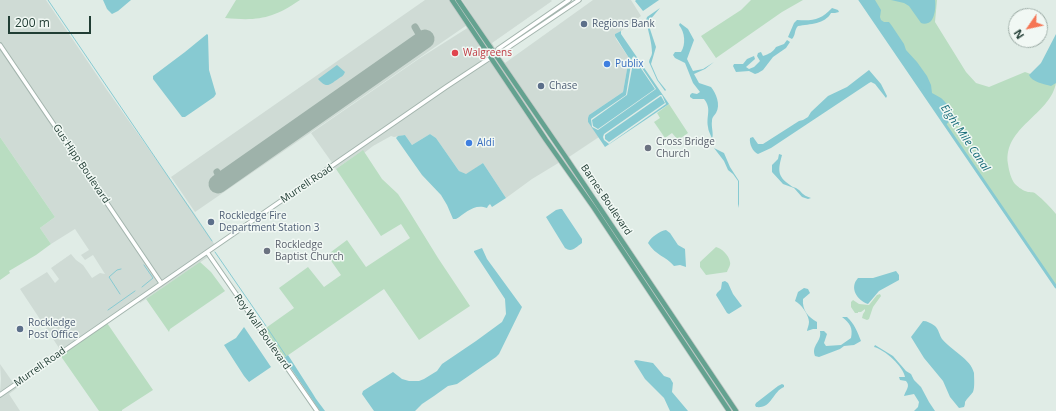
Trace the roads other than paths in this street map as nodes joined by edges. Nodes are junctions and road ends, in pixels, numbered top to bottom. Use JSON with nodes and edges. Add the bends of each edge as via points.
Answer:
{"nodes":[{"id":1,"x":452,"y":0,"type":"edge"},
{"id":2,"x":458,"y":0,"type":"edge"},
{"id":3,"x":568,"y":0,"type":"edge"},
{"id":4,"x":579,"y":0,"type":"edge"},
{"id":5,"x":0,"y":45,"type":"edge"},
{"id":6,"x":496,"y":54,"type":"junction"},
{"id":7,"x":491,"y":57,"type":"junction"},
{"id":8,"x":503,"y":75,"type":"junction"},
{"id":9,"x":536,"y":113,"type":"junction"},
{"id":10,"x":530,"y":115,"type":"junction"},
{"id":11,"x":557,"y":143,"type":"junction"},
{"id":12,"x":596,"y":209,"type":"junction"},
{"id":13,"x":604,"y":213,"type":"junction"},
{"id":14,"x":622,"y":241,"type":"junction"},
{"id":15,"x":207,"y":252,"type":"junction"},
{"id":16,"x":162,"y":283,"type":"junction"},
{"id":17,"x":0,"y":395,"type":"edge"},
{"id":18,"x":317,"y":411,"type":"edge"},
{"id":19,"x":729,"y":411,"type":"edge"},
{"id":20,"x":736,"y":411,"type":"edge"}],
"edges":[{"from":1,"to":7,"type":"main road","name":"Barnes Boulevard"},
{"from":2,"to":6,"type":"main road","name":"Barnes Boulevard"},
{"from":3,"to":6,"type":"street","name":"Murrell Road","via":[[498,49]]},
{"from":4,"to":6,"type":"street","name":"Murrell Road"},
{"from":5,"to":16,"type":"street","name":"Gus Hipp Boulevard"},
{"from":6,"to":7,"type":"street","name":"Murrell Road"},
{"from":6,"to":9,"type":"main road","name":"Barnes Boulevard"},
{"from":7,"to":8,"type":"main road","name":"Barnes Boulevard"},
{"from":7,"to":15,"type":"street","name":"Murrell Road"},
{"from":8,"to":9,"type":"main road","via":[[528,108]]},
{"from":8,"to":10,"type":"main road","name":"Barnes Boulevard"},
{"from":9,"to":11,"type":"main road","name":"Barnes Boulevard"},
{"from":10,"to":11,"type":"main road","via":[[537,118]]},
{"from":10,"to":12,"type":"main road","name":"Barnes Boulevard"},
{"from":11,"to":13,"type":"main road","name":"Barnes Boulevard"},
{"from":12,"to":13,"type":"main road"},
{"from":12,"to":14,"type":"main road"},
{"from":12,"to":19,"type":"main road","name":"Barnes Boulevard"},
{"from":13,"to":14,"type":"main road","name":"Barnes Boulevard"},
{"from":14,"to":20,"type":"main road","name":"Barnes Boulevard"},
{"from":15,"to":16,"type":"street","name":"Murrell Road"},
{"from":15,"to":18,"type":"street","name":"Roy Wall Boulevard"},
{"from":16,"to":17,"type":"street","name":"Murrell Road"}]}
